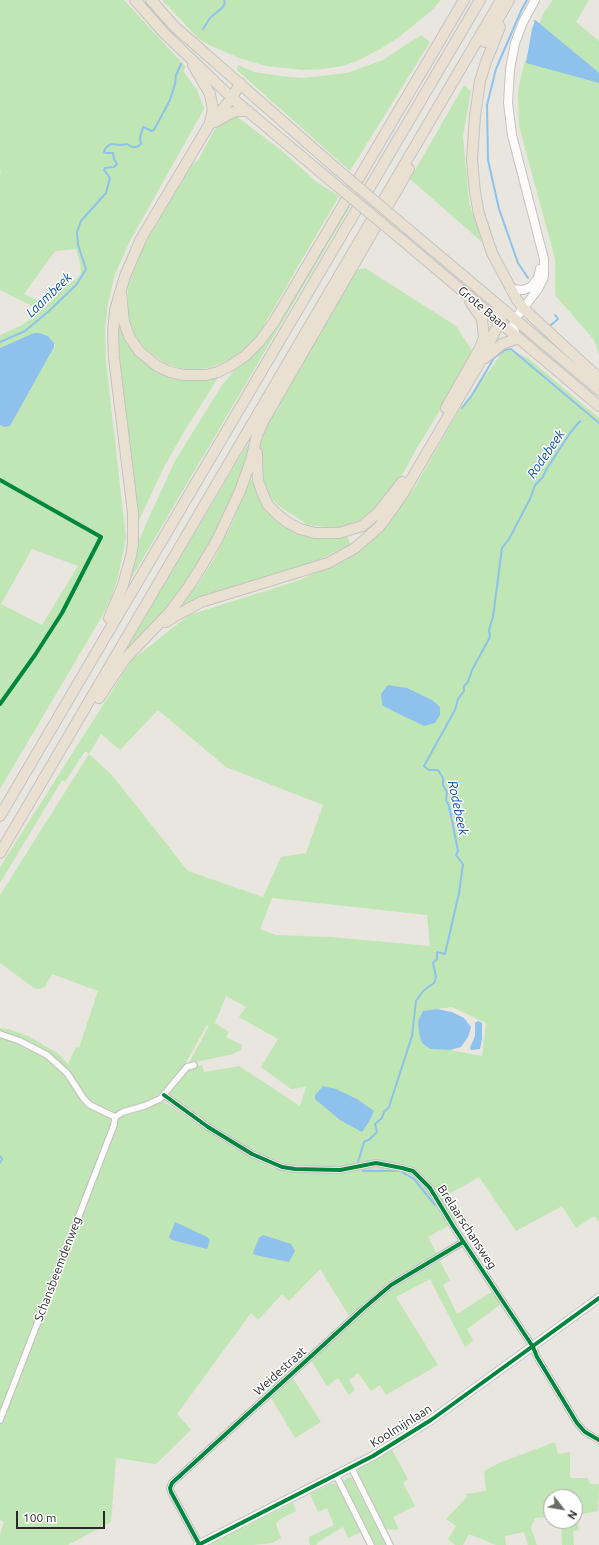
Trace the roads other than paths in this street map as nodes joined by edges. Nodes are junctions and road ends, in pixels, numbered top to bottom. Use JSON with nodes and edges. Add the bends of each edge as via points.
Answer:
{"nodes":[{"id":1,"x":135,"y":0,"type":"edge"},
{"id":2,"x":152,"y":0,"type":"edge"},
{"id":3,"x":464,"y":0,"type":"edge"},
{"id":4,"x":480,"y":0,"type":"edge"},
{"id":5,"x":501,"y":0,"type":"edge"},
{"id":6,"x":509,"y":0,"type":"edge"},
{"id":7,"x":513,"y":0,"type":"edge"},
{"id":8,"x":535,"y":0,"type":"edge"},
{"id":9,"x":188,"y":57,"type":"junction"},
{"id":10,"x":240,"y":83,"type":"junction"},
{"id":11,"x":230,"y":95,"type":"junction"},
{"id":12,"x":213,"y":110,"type":"junction"},
{"id":13,"x":248,"y":111,"type":"junction"},
{"id":14,"x":209,"y":125,"type":"junction"},
{"id":15,"x":544,"y":259,"type":"junction"},
{"id":16,"x":510,"y":289,"type":"junction"},
{"id":17,"x":121,"y":292,"type":"junction"},
{"id":18,"x":469,"y":296,"type":"junction"},
{"id":19,"x":497,"y":304,"type":"junction"},
{"id":20,"x":523,"y":308,"type":"junction"},
{"id":21,"x":515,"y":319,"type":"junction"},
{"id":22,"x":500,"y":323,"type":"junction"},
{"id":23,"x":517,"y":337,"type":"junction"},
{"id":24,"x":480,"y":362,"type":"junction"},
{"id":25,"x":599,"y":378,"type":"edge"},
{"id":26,"x":599,"y":390,"type":"edge"},
{"id":27,"x":599,"y":406,"type":"edge"},
{"id":28,"x":268,"y":412,"type":"junction"},
{"id":29,"x":104,"y":638,"type":"junction"},
{"id":30,"x":138,"y":644,"type":"junction"},
{"id":31,"x":39,"y":786,"type":"junction"},
{"id":32,"x":0,"y":816,"type":"edge"},
{"id":33,"x":0,"y":852,"type":"edge"},
{"id":34,"x":0,"y":1034,"type":"edge"},
{"id":35,"x":194,"y":1065,"type":"dead end"},
{"id":36,"x":164,"y":1095,"type":"junction"},
{"id":37,"x":115,"y":1116,"type":"junction"},
{"id":38,"x":464,"y":1242,"type":"junction"},
{"id":39,"x":599,"y":1298,"type":"edge"},
{"id":40,"x":532,"y":1347,"type":"junction"},
{"id":41,"x":0,"y":1420,"type":"edge"},
{"id":42,"x":599,"y":1440,"type":"edge"},
{"id":43,"x":351,"y":1467,"type":"junction"},
{"id":44,"x":336,"y":1475,"type":"junction"},
{"id":45,"x":198,"y":1545,"type":"edge"},
{"id":46,"x":371,"y":1545,"type":"edge"},
{"id":47,"x":390,"y":1545,"type":"edge"}],
"edges":[{"from":1,"to":9,"type":"highway"},
{"from":2,"to":10,"type":"highway","name":"Grote Baan","via":[[175,27]]},
{"from":3,"to":17,"type":"highway","via":[[274,322],[260,342],[245,356],[224,369],[206,375],[184,375],[157,366],[140,351],[129,336],[124,322]]},
{"from":4,"to":29,"type":"highway"},
{"from":5,"to":31,"type":"highway"},
{"from":6,"to":28,"type":"highway"},
{"from":7,"to":16,"type":"highway","via":[[495,37],[480,81],[473,129],[472,160],[474,192],[486,236]]},
{"from":8,"to":15,"type":"street","via":[[515,43],[509,74],[508,102],[512,136]]},
{"from":9,"to":11,"type":"highway","name":"Grote Baan"},
{"from":9,"to":12,"type":"highway","via":[[210,94]]},
{"from":10,"to":11,"type":"highway"},
{"from":10,"to":19,"type":"highway","name":"Grote Baan","bridge":true,"via":[[338,170]]},
{"from":11,"to":12,"type":"highway"},
{"from":11,"to":13,"type":"highway","name":"Grote Baan"},
{"from":11,"to":14,"type":"highway"},
{"from":12,"to":14,"type":"highway"},
{"from":13,"to":14,"type":"highway","via":[[238,111]]},
{"from":13,"to":18,"type":"highway","name":"Grote Baan","bridge":true},
{"from":14,"to":17,"type":"highway","via":[[141,239]]},
{"from":15,"to":16,"type":"street","via":[[532,287],[523,290]]},
{"from":15,"to":20,"type":"street","via":[[542,281]]},
{"from":16,"to":20,"type":"highway"},
{"from":17,"to":29,"type":"highway","via":[[115,310],[113,338],[132,513],[133,544],[123,585],[108,620]]},
{"from":18,"to":22,"type":"highway","name":"Grote Baan"},
{"from":18,"to":28,"type":"highway","via":[[483,324],[482,345],[398,488],[377,514],[362,526],[340,533],[315,533],[291,524],[271,508],[260,486],[257,462]]},
{"from":19,"to":21,"type":"highway","name":"Grote Baan"},
{"from":19,"to":22,"type":"highway","via":[[501,316]]},
{"from":20,"to":21,"type":"street"},
{"from":20,"to":25,"type":"highway"},
{"from":21,"to":23,"type":"street","via":[[513,326]]},
{"from":21,"to":26,"type":"highway","name":"Grote Baan"},
{"from":22,"to":23,"type":"highway","name":"Grote Baan"},
{"from":22,"to":24,"type":"highway"},
{"from":23,"to":24,"type":"highway","via":[[502,344]]},
{"from":23,"to":27,"type":"highway","name":"Grote Baan"},
{"from":24,"to":30,"type":"highway","via":[[393,509],[368,538],[328,563],[193,606],[168,620]]},
{"from":28,"to":30,"type":"highway","via":[[260,427],[240,491],[217,540],[169,613]]},
{"from":29,"to":32,"type":"highway"},
{"from":30,"to":31,"type":"highway","via":[[104,689],[57,767]]},
{"from":31,"to":33,"type":"highway"},
{"from":34,"to":37,"type":"street","via":[[47,1055],[67,1073],[90,1105]]},
{"from":35,"to":36,"type":"street","via":[[184,1070]]},
{"from":36,"to":37,"type":"street","via":[[144,1106]]},
{"from":36,"to":38,"type":"street","name":"Brelaarschansweg","via":[[208,1127],[252,1154],[282,1167],[340,1170],[376,1163],[413,1171],[430,1188]]},
{"from":37,"to":41,"type":"street","name":"Schansbeemdenweg","via":[[114,1126]]},
{"from":38,"to":40,"type":"street","name":"Brelaarschansweg"},
{"from":38,"to":45,"type":"street","name":"Weidestraat","via":[[391,1285],[172,1483],[171,1492]]},
{"from":39,"to":40,"type":"street","name":"Koolmijnlaan"},
{"from":40,"to":42,"type":"street","name":"Brelaarschansweg","via":[[577,1422],[585,1432]]},
{"from":40,"to":43,"type":"street","name":"Koolmijnlaan","via":[[431,1420]]},
{"from":43,"to":44,"type":"street","name":"Koolmijnlaan"},
{"from":43,"to":47,"type":"street"},
{"from":44,"to":45,"type":"street","name":"Koolmijnlaan"},
{"from":44,"to":46,"type":"street"}]}
